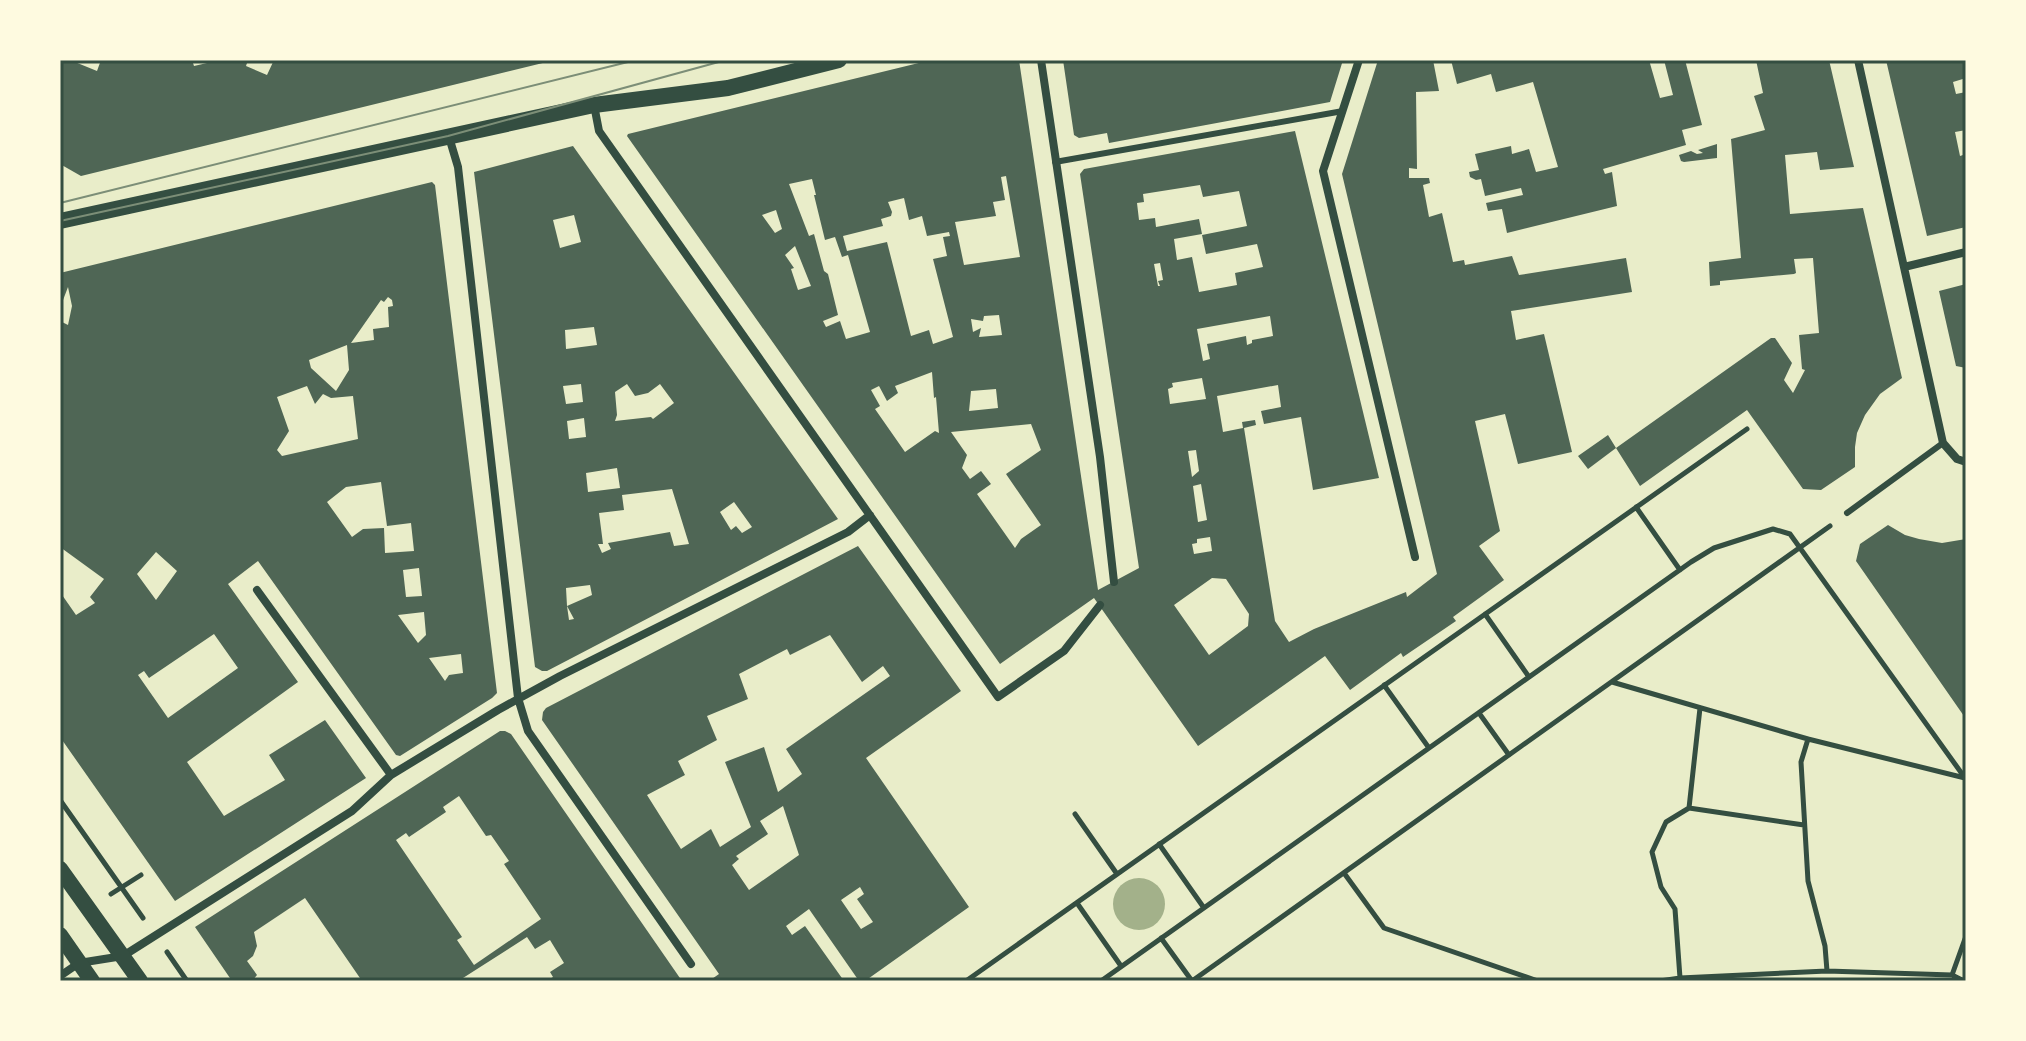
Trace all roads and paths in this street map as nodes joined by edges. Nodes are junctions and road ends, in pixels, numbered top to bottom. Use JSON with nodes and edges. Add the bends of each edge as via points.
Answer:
{"nodes":[{"id":1,"x":839,"y":60,"type":"edge"},
{"id":2,"x":1041,"y":60,"type":"edge"},
{"id":3,"x":1359,"y":60,"type":"edge"},
{"id":4,"x":1858,"y":60,"type":"edge"},
{"id":5,"x":594,"y":105,"type":"junction"},
{"id":6,"x":1343,"y":111,"type":"junction"},
{"id":7,"x":448,"y":136,"type":"junction"},
{"id":8,"x":1055,"y":162,"type":"junction"},
{"id":9,"x":60,"y":221,"type":"edge"},
{"id":10,"x":1966,"y":252,"type":"edge"},
{"id":11,"x":1904,"y":267,"type":"junction"},
{"id":12,"x":1747,"y":429,"type":"dead end"},
{"id":13,"x":1943,"y":443,"type":"junction"},
{"id":14,"x":1966,"y":462,"type":"edge"},
{"id":15,"x":1636,"y":507,"type":"junction"},
{"id":16,"x":1847,"y":513,"type":"joint"},
{"id":17,"x":870,"y":515,"type":"junction"},
{"id":18,"x":1799,"y":548,"type":"junction"},
{"id":19,"x":1415,"y":557,"type":"dead end"},
{"id":20,"x":1680,"y":570,"type":"junction"},
{"id":21,"x":1114,"y":582,"type":"dead end"},
{"id":22,"x":257,"y":590,"type":"dead end"},
{"id":23,"x":1100,"y":605,"type":"dead end"},
{"id":24,"x":1485,"y":614,"type":"junction"},
{"id":25,"x":1529,"y":677,"type":"junction"},
{"id":26,"x":1611,"y":682,"type":"junction"},
{"id":27,"x":1384,"y":685,"type":"junction"},
{"id":28,"x":518,"y":698,"type":"junction"},
{"id":29,"x":1700,"y":708,"type":"junction"},
{"id":30,"x":1479,"y":713,"type":"junction"},
{"id":31,"x":1808,"y":739,"type":"junction"},
{"id":32,"x":1429,"y":748,"type":"junction"},
{"id":33,"x":1509,"y":755,"type":"junction"},
{"id":34,"x":391,"y":775,"type":"junction"},
{"id":35,"x":1965,"y":778,"type":"edge"},
{"id":36,"x":60,"y":800,"type":"edge"},
{"id":37,"x":1689,"y":808,"type":"junction"},
{"id":38,"x":1075,"y":814,"type":"dead end"},
{"id":39,"x":1804,"y":825,"type":"junction"},
{"id":40,"x":1159,"y":844,"type":"junction"},
{"id":41,"x":60,"y":869,"type":"edge"},
{"id":42,"x":1344,"y":873,"type":"junction"},
{"id":43,"x":1117,"y":874,"type":"junction"},
{"id":44,"x":1077,"y":903,"type":"junction"},
{"id":45,"x":1204,"y":908,"type":"junction"},
{"id":46,"x":60,"y":935,"type":"edge"},
{"id":47,"x":155,"y":935,"type":"junction"},
{"id":48,"x":1966,"y":936,"type":"edge"},
{"id":49,"x":1161,"y":938,"type":"junction"},
{"id":50,"x":123,"y":956,"type":"junction"},
{"id":51,"x":79,"y":963,"type":"junction"},
{"id":52,"x":691,"y":964,"type":"dead end"},
{"id":53,"x":1121,"y":966,"type":"junction"},
{"id":54,"x":1827,"y":971,"type":"junction"},
{"id":55,"x":1952,"y":975,"type":"junction"},
{"id":56,"x":60,"y":976,"type":"edge"},
{"id":57,"x":1680,"y":978,"type":"junction"},
{"id":58,"x":92,"y":981,"type":"edge"},
{"id":59,"x":140,"y":981,"type":"edge"},
{"id":60,"x":187,"y":981,"type":"edge"},
{"id":61,"x":966,"y":981,"type":"edge"},
{"id":62,"x":1101,"y":981,"type":"edge"},
{"id":63,"x":1538,"y":981,"type":"edge"},
{"id":64,"x":1660,"y":981,"type":"edge"},
{"id":65,"x":1964,"y":981,"type":"edge"}],
"edges":[{"from":1,"to":5,"type":"main road","via":[[728,88]]},
{"from":2,"to":8,"type":"street"},
{"from":3,"to":6,"type":"street"},
{"from":4,"to":11,"type":"street"},
{"from":5,"to":7,"type":"main road"},
{"from":5,"to":17,"type":"street","via":[[599,131]]},
{"from":6,"to":8,"type":"lane"},
{"from":6,"to":19,"type":"street","via":[[1323,171]]},
{"from":7,"to":9,"type":"main road"},
{"from":7,"to":28,"type":"street","via":[[458,167]]},
{"from":8,"to":21,"type":"street"},
{"from":10,"to":11,"type":"street"},
{"from":11,"to":13,"type":"street"},
{"from":12,"to":15,"type":"path"},
{"from":13,"to":14,"type":"street"},
{"from":13,"to":16,"type":"lane"},
{"from":15,"to":20,"type":"path"},
{"from":15,"to":24,"type":"path"},
{"from":16,"to":18,"type":"path"},
{"from":17,"to":23,"type":"street","via":[[998,697],[1064,651]]},
{"from":17,"to":28,"type":"street","via":[[848,532]]},
{"from":18,"to":20,"type":"path","via":[[1790,534],[1773,529],[1714,548]]},
{"from":18,"to":26,"type":"path"},
{"from":18,"to":35,"type":"path"},
{"from":20,"to":25,"type":"path"},
{"from":22,"to":34,"type":"street"},
{"from":24,"to":25,"type":"path"},
{"from":24,"to":27,"type":"path"},
{"from":25,"to":30,"type":"path"},
{"from":26,"to":29,"type":"path"},
{"from":26,"to":33,"type":"path"},
{"from":27,"to":32,"type":"path"},
{"from":27,"to":40,"type":"path"},
{"from":28,"to":34,"type":"street"},
{"from":28,"to":52,"type":"street","via":[[528,731]]},
{"from":29,"to":31,"type":"path"},
{"from":29,"to":37,"type":"path"},
{"from":30,"to":32,"type":"path"},
{"from":30,"to":33,"type":"path"},
{"from":31,"to":35,"type":"path"},
{"from":31,"to":39,"type":"path","via":[[1801,762]]},
{"from":32,"to":45,"type":"path"},
{"from":33,"to":42,"type":"path"},
{"from":34,"to":47,"type":"street","via":[[352,811]]},
{"from":36,"to":47,"type":"path"},
{"from":37,"to":39,"type":"path"},
{"from":37,"to":57,"type":"path","via":[[1666,822],[1652,852],[1661,887],[1675,909]]},
{"from":38,"to":43,"type":"path"},
{"from":39,"to":54,"type":"path","via":[[1808,881]]},
{"from":40,"to":43,"type":"path"},
{"from":40,"to":45,"type":"path"},
{"from":41,"to":50,"type":"main road"},
{"from":42,"to":49,"type":"path","via":[[1192,981]]},
{"from":42,"to":63,"type":"path","via":[[1384,928]]},
{"from":43,"to":44,"type":"path"},
{"from":44,"to":53,"type":"path"},
{"from":44,"to":61,"type":"path"},
{"from":45,"to":49,"type":"path"},
{"from":46,"to":51,"type":"main road"},
{"from":47,"to":50,"type":"street"},
{"from":47,"to":60,"type":"path"},
{"from":48,"to":55,"type":"path"},
{"from":49,"to":53,"type":"path"},
{"from":50,"to":51,"type":"street"},
{"from":50,"to":59,"type":"main road"},
{"from":51,"to":56,"type":"street"},
{"from":51,"to":58,"type":"main road"},
{"from":53,"to":62,"type":"path"},
{"from":54,"to":55,"type":"path"},
{"from":54,"to":57,"type":"path"},
{"from":55,"to":65,"type":"path"},
{"from":57,"to":64,"type":"path"}]}
